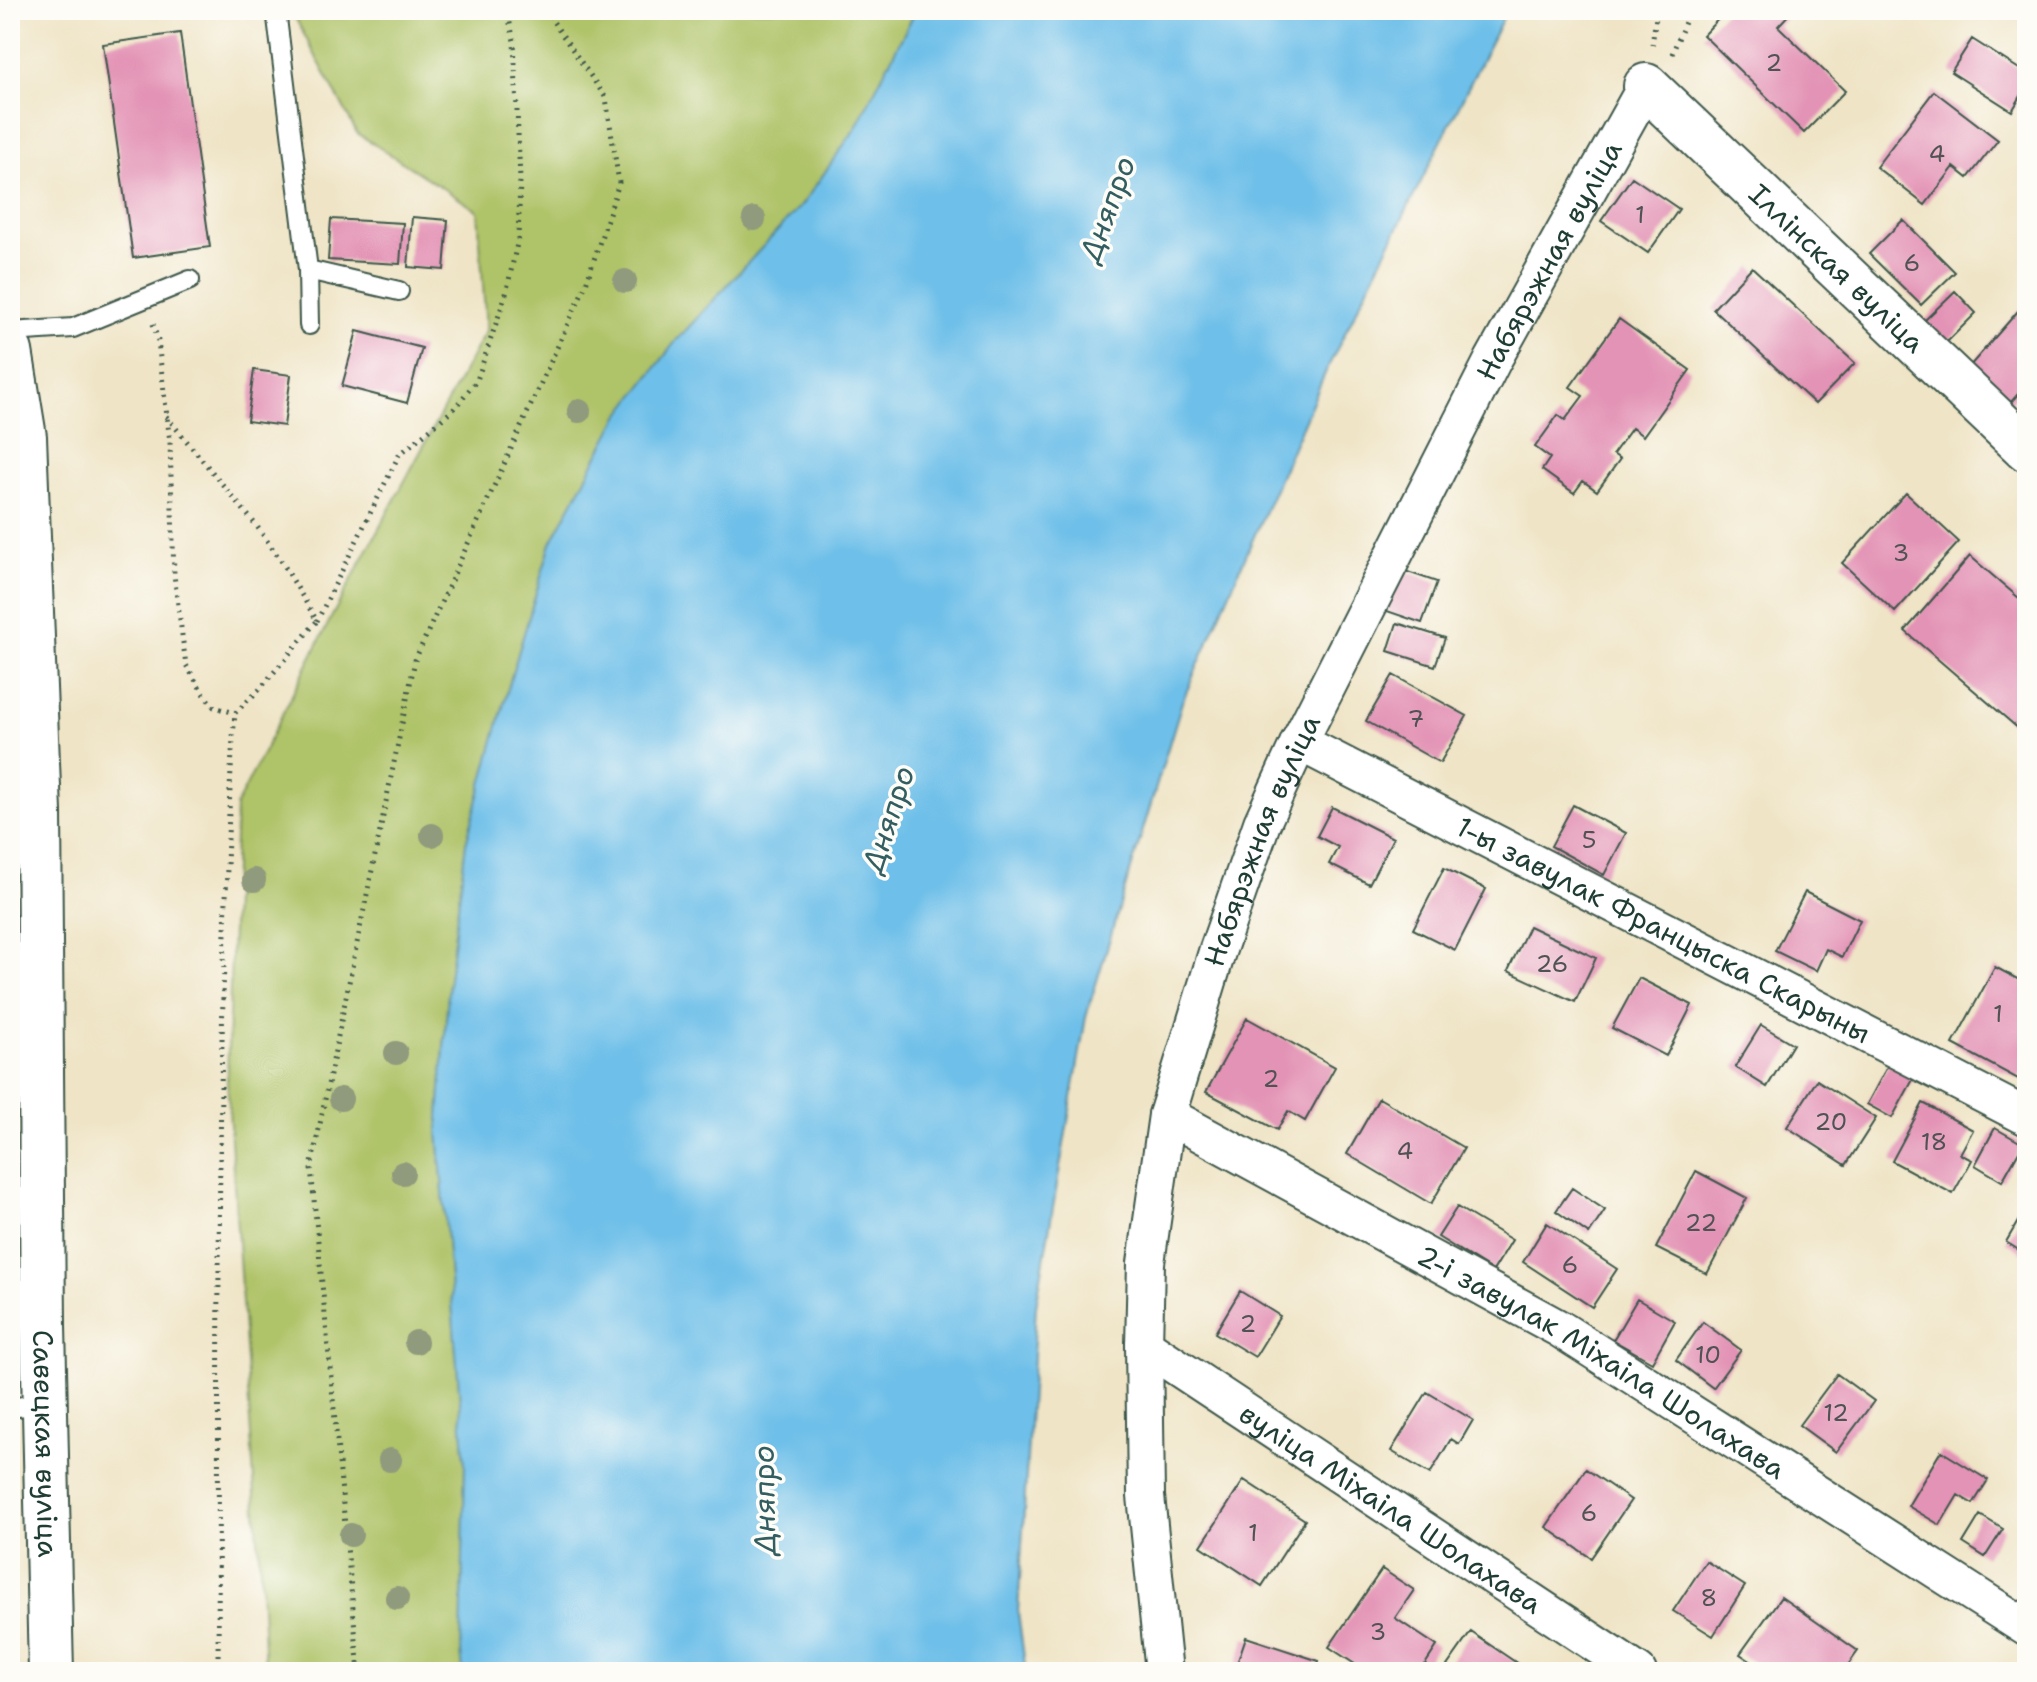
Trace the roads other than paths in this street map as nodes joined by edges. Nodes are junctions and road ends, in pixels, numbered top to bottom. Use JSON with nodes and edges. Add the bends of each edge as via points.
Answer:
{"nodes":[{"id":1,"x":276,"y":10,"type":"edge"},
{"id":2,"x":1646,"y":86,"type":"joint"},
{"id":3,"x":308,"y":270,"type":"junction"},
{"id":4,"x":190,"y":280,"type":"dead end"},
{"id":5,"x":399,"y":291,"type":"dead end"},
{"id":6,"x":309,"y":325,"type":"dead end"},
{"id":7,"x":10,"y":332,"type":"edge"},
{"id":8,"x":12,"y":376,"type":"edge"},
{"id":9,"x":2027,"y":449,"type":"edge"},
{"id":10,"x":1299,"y":742,"type":"junction"},
{"id":11,"x":1167,"y":1115,"type":"junction"},
{"id":12,"x":2027,"y":1117,"type":"edge"},
{"id":13,"x":1144,"y":1345,"type":"junction"},
{"id":14,"x":28,"y":1406,"type":"edge"},
{"id":15,"x":2027,"y":1628,"type":"edge"},
{"id":16,"x":51,"y":1672,"type":"edge"},
{"id":17,"x":1164,"y":1672,"type":"edge"},
{"id":18,"x":1638,"y":1672,"type":"edge"}],
"edges":[{"from":1,"to":3,"type":"lane"},
{"from":2,"to":9,"type":"main road","name":"Іллінская вуліца"},
{"from":2,"to":10,"type":"street","name":"Набярэжная вуліца","via":[[1493,360]]},
{"from":3,"to":5,"type":"lane"},
{"from":3,"to":6,"type":"lane"},
{"from":4,"to":7,"type":"lane","via":[[73,328]]},
{"from":8,"to":14,"type":"main road","name":"Савецкая вуліца","via":[[24,437],[39,812]]},
{"from":10,"to":11,"type":"street","name":"Набярэжная вуліца","via":[[1262,823]]},
{"from":10,"to":12,"type":"street","name":"1-ы завулак Францыска Скарыны"},
{"from":11,"to":13,"type":"street","name":"Набярэжная вуліца","via":[[1146,1263]]},
{"from":11,"to":15,"type":"street","name":"2-і завулак Міхаіла Шолахава","via":[[1560,1329]]},
{"from":13,"to":17,"type":"street","name":"Набярэжная вуліца","via":[[1146,1496]]},
{"from":13,"to":18,"type":"street","name":"вуліца Міхаіла Шолахава"},
{"from":14,"to":16,"type":"main road","name":"Савецкая вуліца"}]}
